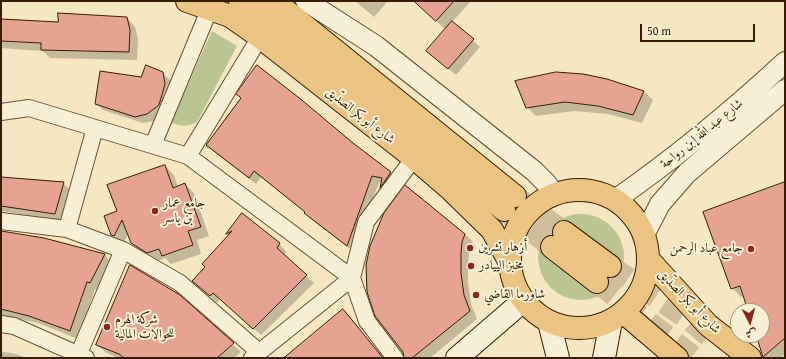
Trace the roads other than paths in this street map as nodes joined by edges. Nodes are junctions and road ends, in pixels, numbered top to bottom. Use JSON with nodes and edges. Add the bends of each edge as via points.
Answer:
{"nodes":[{"id":1,"x":187,"y":1,"type":"edge"},
{"id":2,"x":240,"y":1,"type":"edge"},
{"id":3,"x":274,"y":1,"type":"edge"},
{"id":4,"x":306,"y":1,"type":"edge"},
{"id":5,"x":210,"y":8,"type":"junction"},
{"id":6,"x":260,"y":37,"type":"junction"},
{"id":7,"x":785,"y":62,"type":"edge"},
{"id":8,"x":785,"y":90,"type":"edge"},
{"id":9,"x":1,"y":112,"type":"edge"},
{"id":10,"x":95,"y":128,"type":"junction"},
{"id":11,"x":153,"y":145,"type":"junction"},
{"id":12,"x":188,"y":156,"type":"junction"},
{"id":13,"x":414,"y":158,"type":"junction"},
{"id":14,"x":554,"y":194,"type":"junction"},
{"id":15,"x":614,"y":200,"type":"junction"},
{"id":16,"x":1,"y":221,"type":"edge"},
{"id":17,"x":67,"y":229,"type":"junction"},
{"id":18,"x":644,"y":235,"type":"junction"},
{"id":19,"x":558,"y":239,"type":"tunnel mouth"},
{"id":20,"x":123,"y":250,"type":"junction"},
{"id":21,"x":648,"y":259,"type":"junction"},
{"id":22,"x":509,"y":261,"type":"junction"},
{"id":23,"x":603,"y":274,"type":"tunnel mouth"},
{"id":24,"x":352,"y":278,"type":"junction"},
{"id":25,"x":523,"y":301,"type":"junction"},
{"id":26,"x":617,"y":317,"type":"junction"},
{"id":27,"x":549,"y":322,"type":"junction"},
{"id":28,"x":1,"y":324,"type":"edge"},
{"id":29,"x":255,"y":355,"type":"edge"},
{"id":30,"x":80,"y":357,"type":"edge"},
{"id":31,"x":395,"y":358,"type":"edge"},
{"id":32,"x":457,"y":358,"type":"edge"},
{"id":33,"x":558,"y":358,"type":"edge"},
{"id":34,"x":604,"y":358,"type":"edge"},
{"id":35,"x":677,"y":358,"type":"edge"},
{"id":36,"x":750,"y":358,"type":"edge"}],
"edges":[{"from":1,"to":5,"type":"main road","name":"شارع أبو بكر الصدّيق"},
{"from":2,"to":3,"type":"main road","via":[[269,19],[510,203]]},
{"from":4,"to":14,"type":"street","via":[[376,46],[534,171]]},
{"from":5,"to":6,"type":"main road","name":"شارع أبو بكر الصدّيق","via":[[230,16]]},
{"from":5,"to":11,"type":"street"},
{"from":6,"to":12,"type":"street"},
{"from":6,"to":13,"type":"main road","name":"شارع أبو بكر الصدّيق"},
{"from":7,"to":15,"type":"street","name":"شارع عبد الله إبن رواحة","via":[[734,108]]},
{"from":8,"to":18,"type":"street","name":"شارع عبد الله إبن رواحة","via":[[687,173],[660,204]]},
{"from":9,"to":10,"type":"street","via":[[29,108]]},
{"from":10,"to":11,"type":"street"},
{"from":10,"to":17,"type":"street"},
{"from":11,"to":12,"type":"street"},
{"from":12,"to":24,"type":"street"},
{"from":13,"to":22,"type":"main road","name":"شارع أبو بكر الصدّيق","via":[[492,230]]},
{"from":13,"to":24,"type":"street","via":[[366,222]]},
{"from":14,"to":15,"type":"main road","via":[[573,190],[595,192]]},
{"from":14,"to":22,"type":"main road","via":[[525,215],[510,244]]},
{"from":15,"to":18,"type":"main road","via":[[627,210]]},
{"from":16,"to":17,"type":"street"},
{"from":17,"to":20,"type":"street"},
{"from":18,"to":21,"type":"main road"},
{"from":19,"to":23,"type":"main road"},
{"from":20,"to":29,"type":"street","via":[[180,283]]},
{"from":20,"to":30,"type":"street"},
{"from":21,"to":26,"type":"main road","via":[[645,279],[636,298]]},
{"from":21,"to":36,"type":"main road","name":"شارع أبو بكر الصدّيق","via":[[708,325]]},
{"from":22,"to":25,"type":"main road","via":[[513,282]]},
{"from":24,"to":29,"type":"street"},
{"from":24,"to":31,"type":"street","via":[[367,321]]},
{"from":25,"to":27,"type":"main road"},
{"from":25,"to":32,"type":"main road"},
{"from":26,"to":27,"type":"main road","via":[[591,327],[570,328]]},
{"from":26,"to":34,"type":"main road"},
{"from":26,"to":35,"type":"main road"},
{"from":27,"to":33,"type":"main road"},
{"from":28,"to":30,"type":"street","via":[[14,326]]}]}
